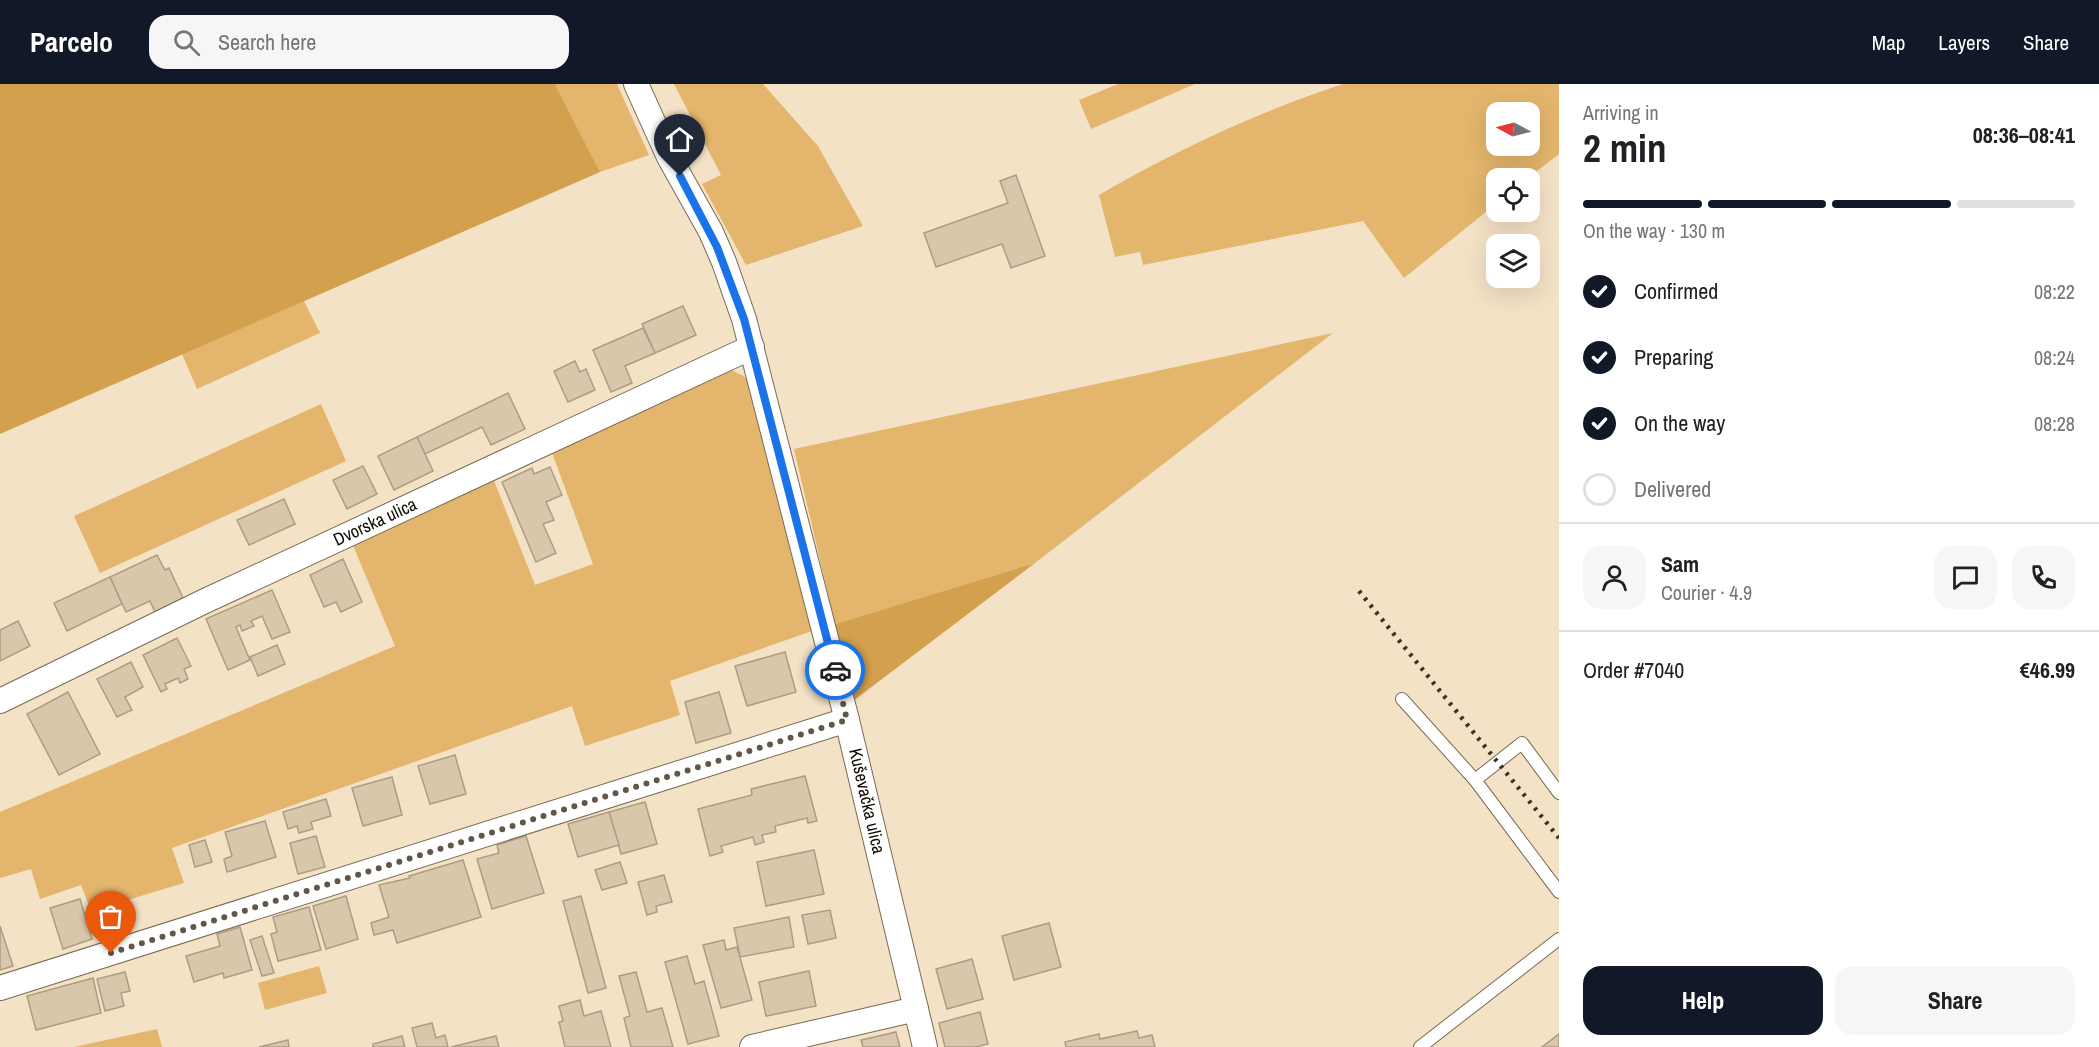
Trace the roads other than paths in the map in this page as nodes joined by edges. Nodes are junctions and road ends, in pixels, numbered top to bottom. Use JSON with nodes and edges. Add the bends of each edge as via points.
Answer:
{"nodes":[{"id":1,"x":636,"y":84,"type":"edge"},
{"id":2,"x":752,"y":347,"type":"junction"},
{"id":3,"x":1401,"y":699,"type":"dead end"},
{"id":4,"x":0,"y":701,"type":"edge"},
{"id":5,"x":847,"y":720,"type":"junction"},
{"id":6,"x":1475,"y":780,"type":"junction"},
{"id":7,"x":1559,"y":793,"type":"edge"},
{"id":8,"x":1559,"y":892,"type":"edge"},
{"id":9,"x":1559,"y":939,"type":"edge"},
{"id":10,"x":0,"y":988,"type":"edge"},
{"id":11,"x":916,"y":1009,"type":"junction"},
{"id":12,"x":753,"y":1047,"type":"edge"},
{"id":13,"x":925,"y":1047,"type":"edge"},
{"id":14,"x":1420,"y":1047,"type":"edge"}],
"edges":[{"from":1,"to":2,"type":"street","name":"Kuševačka ulica","via":[[669,157],[711,232],[736,292]]},
{"from":2,"to":4,"type":"street","name":"Dvorska ulica","via":[[216,596]]},
{"from":2,"to":5,"type":"street","name":"Kuševačka ulica"},
{"from":3,"to":6,"type":"lane"},
{"from":5,"to":10,"type":"street"},
{"from":5,"to":11,"type":"street","name":"Kuševačka ulica"},
{"from":6,"to":7,"type":"lane","via":[[1522,743]]},
{"from":6,"to":8,"type":"lane"},
{"from":9,"to":14,"type":"lane"},
{"from":11,"to":12,"type":"street"},
{"from":11,"to":13,"type":"street","name":"Kuševačka ulica"}]}
